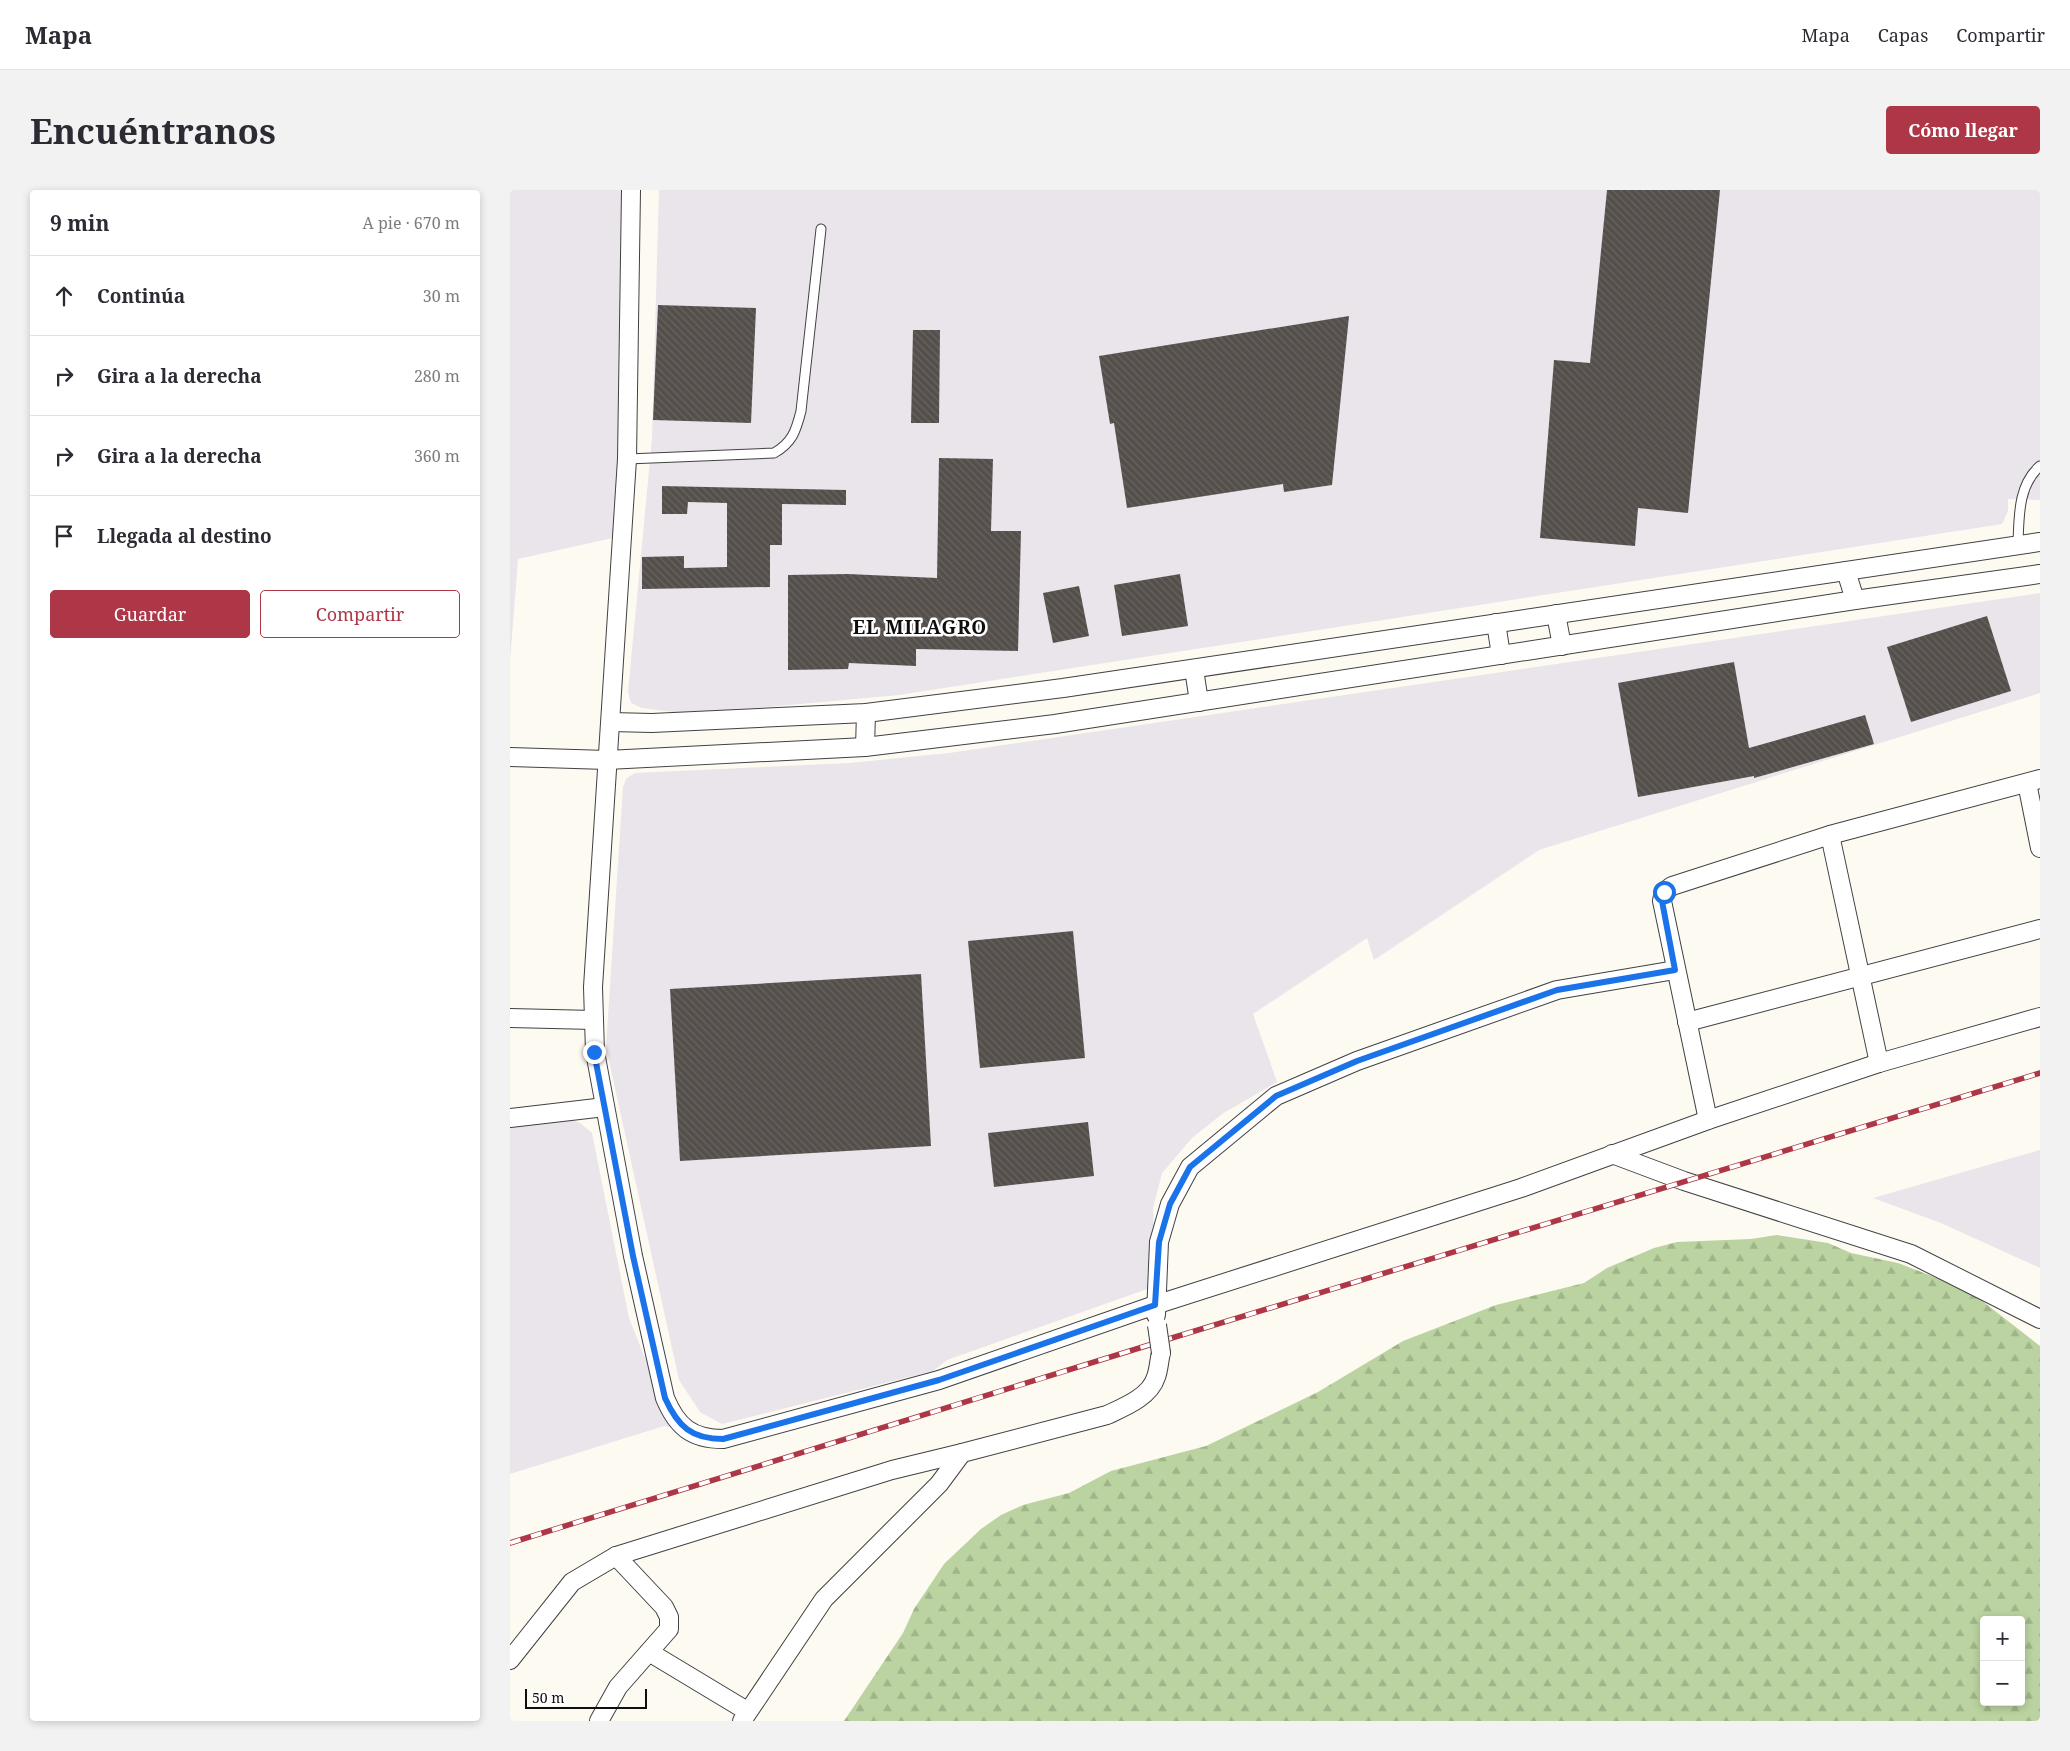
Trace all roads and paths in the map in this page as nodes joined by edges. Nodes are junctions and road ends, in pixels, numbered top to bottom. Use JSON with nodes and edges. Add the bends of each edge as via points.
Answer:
{"nodes":[{"id":1,"x":631,"y":190,"type":"edge"},
{"id":2,"x":821,"y":229,"type":"dead end"},
{"id":3,"x":628,"y":459,"type":"junction"},
{"id":4,"x":2040,"y":466,"type":"edge"},
{"id":5,"x":2040,"y":542,"type":"edge"},
{"id":6,"x":2018,"y":544,"type":"junction"},
{"id":7,"x":1846,"y":571,"type":"junction"},
{"id":8,"x":2040,"y":574,"type":"edge"},
{"id":9,"x":1855,"y":600,"type":"junction"},
{"id":10,"x":1556,"y":614,"type":"junction"},
{"id":11,"x":1496,"y":623,"type":"junction"},
{"id":12,"x":1562,"y":646,"type":"junction"},
{"id":13,"x":1501,"y":655,"type":"junction"},
{"id":14,"x":1194,"y":668,"type":"junction"},
{"id":15,"x":1199,"y":702,"type":"junction"},
{"id":16,"x":866,"y":713,"type":"junction"},
{"id":17,"x":611,"y":722,"type":"junction"},
{"id":18,"x":865,"y":747,"type":"junction"},
{"id":19,"x":510,"y":757,"type":"edge"},
{"id":20,"x":607,"y":760,"type":"junction"},
{"id":21,"x":2034,"y":781,"type":"edge"},
{"id":22,"x":1830,"y":835,"type":"junction"},
{"id":23,"x":2040,"y":848,"type":"edge"},
{"id":24,"x":2040,"y":929,"type":"edge"},
{"id":25,"x":1675,"y":970,"type":"junction"},
{"id":26,"x":1861,"y":977,"type":"junction"},
{"id":27,"x":2040,"y":1017,"type":"edge"},
{"id":28,"x":510,"y":1018,"type":"edge"},
{"id":29,"x":594,"y":1020,"type":"junction"},
{"id":30,"x":1687,"y":1022,"type":"junction"},
{"id":31,"x":1879,"y":1063,"type":"junction"},
{"id":32,"x":605,"y":1108,"type":"junction"},
{"id":33,"x":510,"y":1118,"type":"edge"},
{"id":34,"x":1708,"y":1120,"type":"junction"},
{"id":35,"x":1612,"y":1154,"type":"junction"},
{"id":36,"x":1155,"y":1305,"type":"junction"},
{"id":37,"x":2040,"y":1319,"type":"edge"},
{"id":38,"x":962,"y":1453,"type":"junction"},
{"id":39,"x":616,"y":1556,"type":"junction"},
{"id":40,"x":649,"y":1652,"type":"junction"},
{"id":41,"x":510,"y":1660,"type":"edge"},
{"id":42,"x":745,"y":1716,"type":"edge"},
{"id":43,"x":599,"y":1721,"type":"edge"}],
"edges":[{"from":1,"to":3,"type":"street"},
{"from":2,"to":3,"type":"lane","via":[[801,411],[790,441],[774,453]]},
{"from":3,"to":17,"type":"street"},
{"from":4,"to":6,"type":"lane","via":[[2030,475],[2020,508]]},
{"from":5,"to":6,"type":"street"},
{"from":6,"to":7,"type":"street"},
{"from":7,"to":9,"type":"street"},
{"from":7,"to":10,"type":"street"},
{"from":8,"to":9,"type":"street"},
{"from":9,"to":12,"type":"street"},
{"from":10,"to":11,"type":"street"},
{"from":10,"to":12,"type":"street"},
{"from":11,"to":13,"type":"street"},
{"from":11,"to":14,"type":"street"},
{"from":12,"to":13,"type":"street"},
{"from":13,"to":15,"type":"street"},
{"from":14,"to":15,"type":"street"},
{"from":14,"to":16,"type":"street"},
{"from":15,"to":18,"type":"street","via":[[1055,724]]},
{"from":16,"to":17,"type":"street"},
{"from":16,"to":18,"type":"street"},
{"from":17,"to":20,"type":"street"},
{"from":18,"to":20,"type":"street"},
{"from":19,"to":20,"type":"street"},
{"from":20,"to":29,"type":"street","via":[[593,987]]},
{"from":21,"to":22,"type":"street"},
{"from":21,"to":23,"type":"street"},
{"from":22,"to":25,"type":"street","via":[[1672,886],[1664,892],[1662,901]]},
{"from":22,"to":26,"type":"street"},
{"from":24,"to":26,"type":"street"},
{"from":25,"to":30,"type":"street"},
{"from":25,"to":36,"type":"street","via":[[1557,990],[1357,1061],[1276,1096],[1190,1167],[1170,1204],[1159,1242]]},
{"from":26,"to":30,"type":"street"},
{"from":26,"to":31,"type":"street"},
{"from":27,"to":31,"type":"street"},
{"from":28,"to":29,"type":"street"},
{"from":29,"to":32,"type":"street","via":[[594,1052]]},
{"from":30,"to":34,"type":"street"},
{"from":31,"to":34,"type":"street"},
{"from":32,"to":33,"type":"street"},
{"from":32,"to":36,"type":"street","via":[[633,1256],[665,1398],[683,1426],[705,1439],[723,1439],[939,1380]]},
{"from":34,"to":35,"type":"street"},
{"from":35,"to":36,"type":"street","via":[[1521,1188]]},
{"from":35,"to":37,"type":"street","via":[[1684,1181],[1912,1254]]},
{"from":36,"to":38,"type":"street","bridge":true,"via":[[1160,1353],[1156,1379],[1144,1394],[1106,1415]]},
{"from":38,"to":39,"type":"street","via":[[892,1470]]},
{"from":38,"to":42,"type":"street","via":[[939,1484],[824,1599]]},
{"from":39,"to":40,"type":"street","via":[[664,1607],[669,1617],[669,1629]]},
{"from":39,"to":41,"type":"street","via":[[572,1582]]},
{"from":40,"to":42,"type":"street"},
{"from":40,"to":43,"type":"street","via":[[618,1687]]}]}
